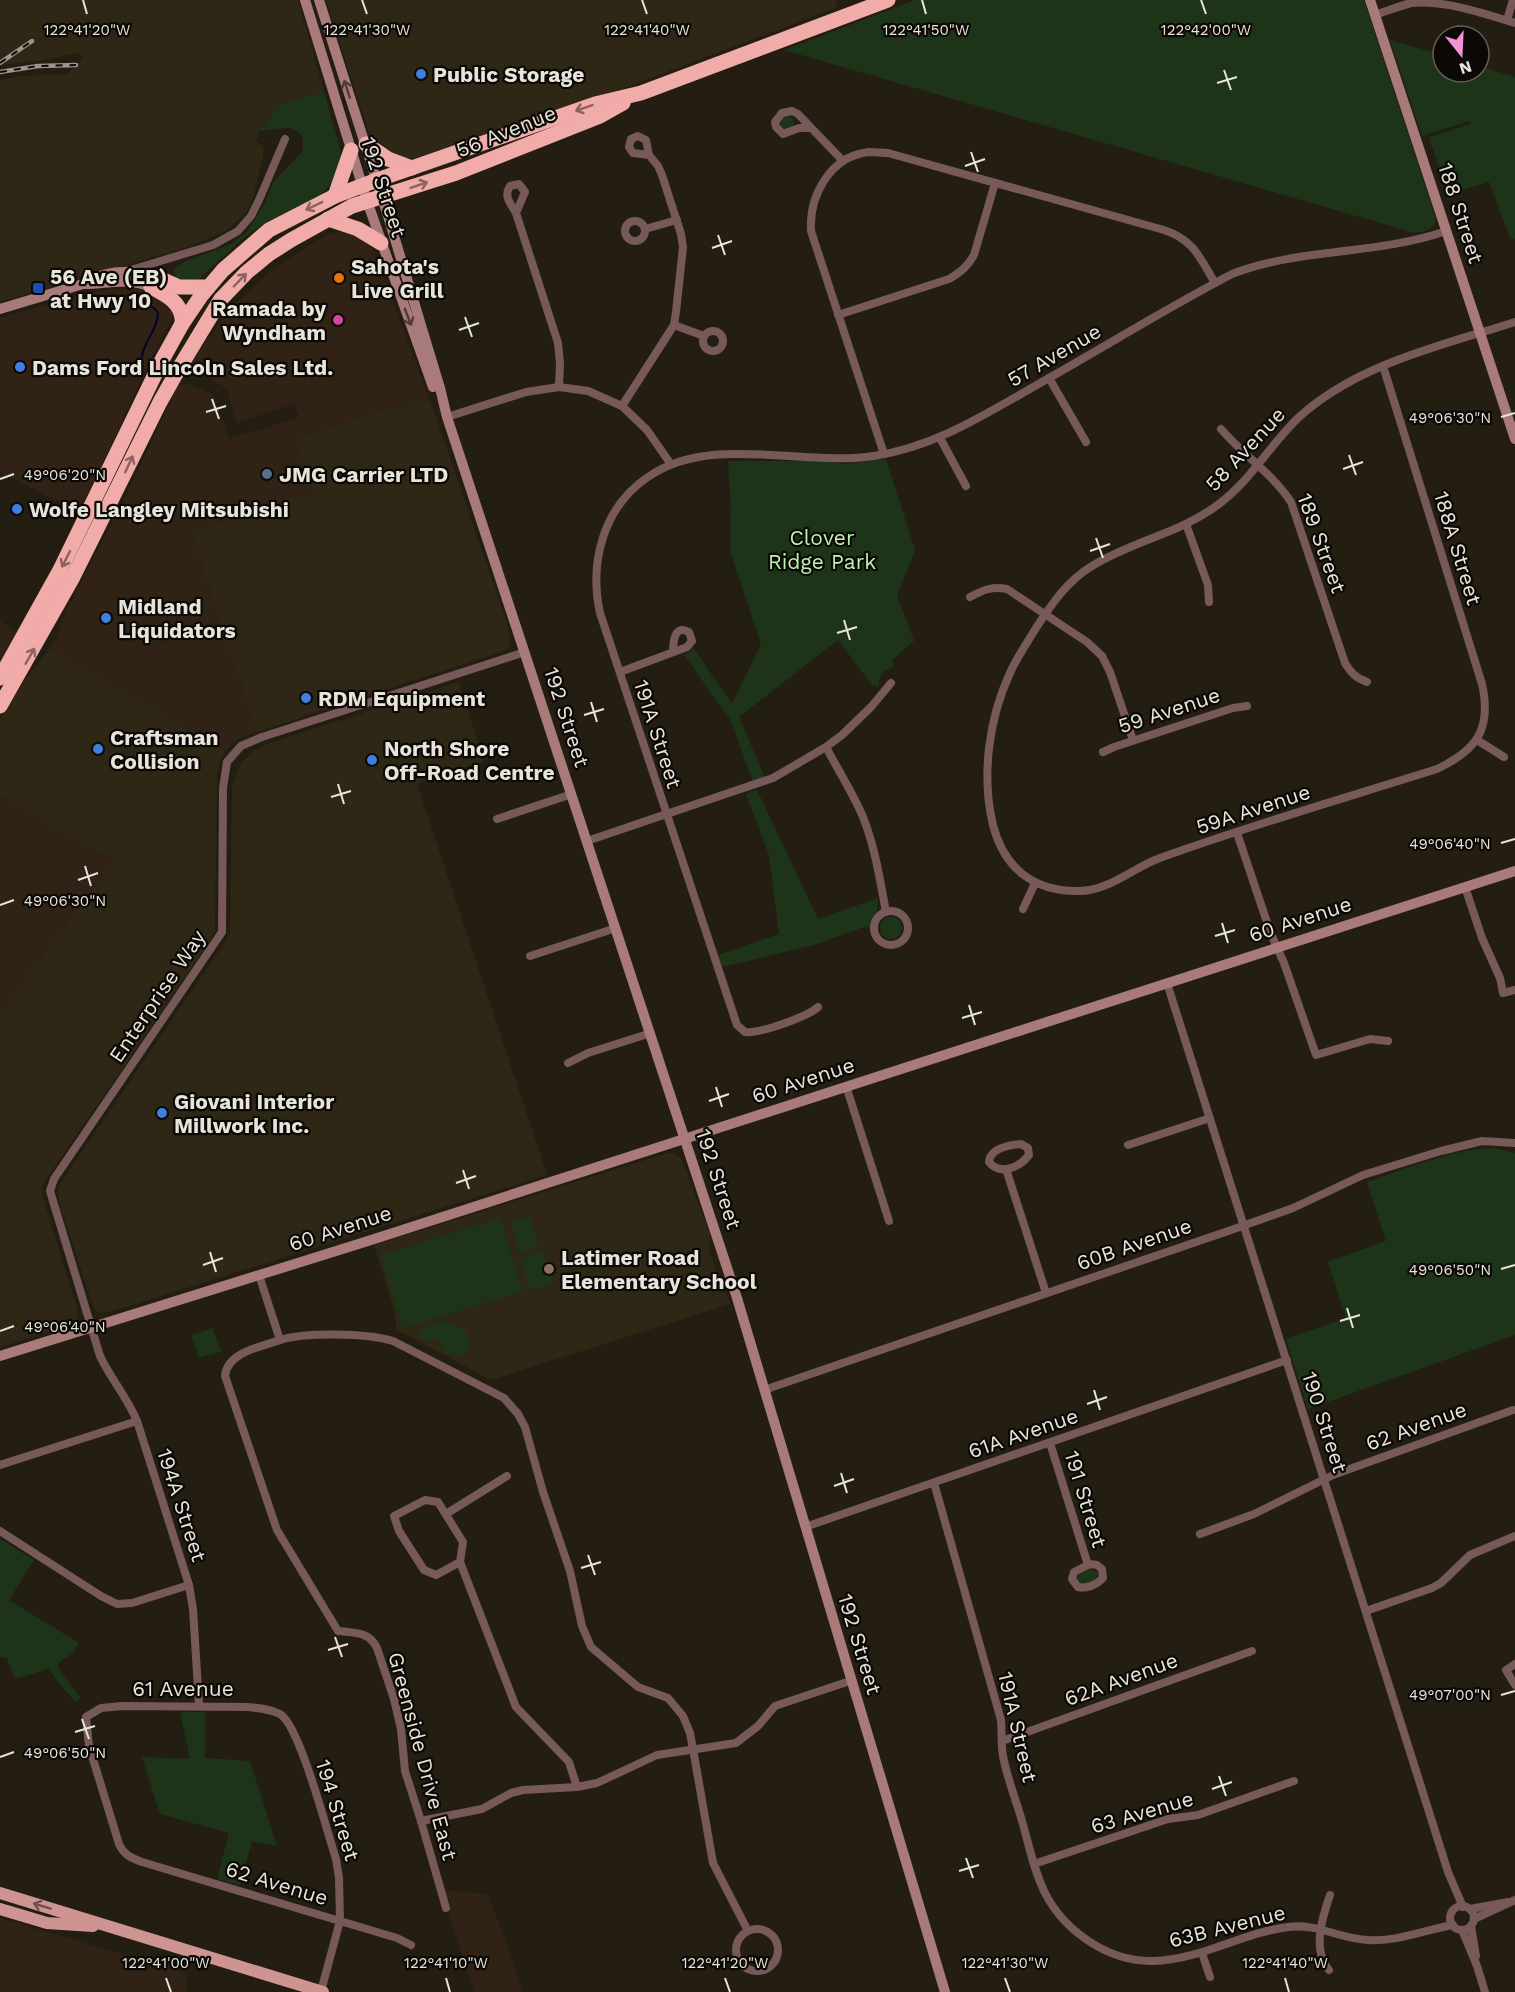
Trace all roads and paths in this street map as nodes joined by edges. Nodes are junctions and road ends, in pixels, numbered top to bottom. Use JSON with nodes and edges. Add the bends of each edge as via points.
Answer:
{"nodes":[{"id":1,"x":305,"y":0,"type":"edge"},
{"id":2,"x":319,"y":0,"type":"edge"},
{"id":3,"x":888,"y":0,"type":"edge"},
{"id":4,"x":1370,"y":0,"type":"edge"},
{"id":5,"x":1513,"y":0,"type":"edge"},
{"id":6,"x":1375,"y":15,"type":"junction"},
{"id":7,"x":1511,"y":21,"type":"edge"},
{"id":8,"x":641,"y":93,"type":"junction"},
{"id":9,"x":811,"y":128,"type":"dead end"},
{"id":10,"x":285,"y":139,"type":"dead end"},
{"id":11,"x":366,"y":144,"type":"junction"},
{"id":12,"x":351,"y":150,"type":"junction"},
{"id":13,"x":649,"y":155,"type":"dead end"},
{"id":14,"x":843,"y":161,"type":"junction"},
{"id":15,"x":412,"y":168,"type":"junction"},
{"id":16,"x":377,"y":180,"type":"junction"},
{"id":17,"x":995,"y":183,"type":"junction"},
{"id":18,"x":362,"y":186,"type":"junction"},
{"id":19,"x":335,"y":196,"type":"junction"},
{"id":20,"x":382,"y":197,"type":"junction"},
{"id":21,"x":367,"y":201,"type":"junction"},
{"id":22,"x":516,"y":213,"type":"dead end"},
{"id":23,"x":328,"y":219,"type":"junction"},
{"id":24,"x":677,"y":220,"type":"junction"},
{"id":25,"x":645,"y":229,"type":"dead end"},
{"id":26,"x":1446,"y":231,"type":"junction"},
{"id":27,"x":381,"y":243,"type":"junction"},
{"id":28,"x":180,"y":255,"type":"junction"},
{"id":29,"x":125,"y":272,"type":"junction"},
{"id":30,"x":154,"y":282,"type":"junction"},
{"id":31,"x":1215,"y":283,"type":"junction"},
{"id":32,"x":83,"y":284,"type":"junction"},
{"id":33,"x":208,"y":287,"type":"junction"},
{"id":34,"x":0,"y":309,"type":"edge"},
{"id":35,"x":838,"y":315,"type":"junction"},
{"id":36,"x":1515,"y":322,"type":"edge"},
{"id":37,"x":182,"y":324,"type":"junction"},
{"id":38,"x":674,"y":325,"type":"junction"},
{"id":39,"x":1480,"y":333,"type":"junction"},
{"id":40,"x":704,"y":336,"type":"dead end"},
{"id":41,"x":1383,"y":366,"type":"junction"},
{"id":42,"x":1049,"y":378,"type":"junction"},
{"id":43,"x":559,"y":387,"type":"junction"},
{"id":44,"x":622,"y":406,"type":"junction"},
{"id":45,"x":447,"y":417,"type":"junction"},
{"id":46,"x":1221,"y":429,"type":"dead end"},
{"id":47,"x":940,"y":438,"type":"junction"},
{"id":48,"x":1515,"y":439,"type":"edge"},
{"id":49,"x":1086,"y":442,"type":"dead end"},
{"id":50,"x":884,"y":454,"type":"junction"},
{"id":51,"x":670,"y":463,"type":"junction"},
{"id":52,"x":1257,"y":463,"type":"junction"},
{"id":53,"x":966,"y":486,"type":"dead end"},
{"id":54,"x":1186,"y":524,"type":"junction"},
{"id":55,"x":970,"y":597,"type":"dead end"},
{"id":56,"x":1209,"y":602,"type":"dead end"},
{"id":57,"x":1045,"y":614,"type":"junction"},
{"id":58,"x":525,"y":652,"type":"junction"},
{"id":59,"x":673,"y":652,"type":"dead end"},
{"id":60,"x":620,"y":672,"type":"junction"},
{"id":61,"x":0,"y":678,"type":"edge"},
{"id":62,"x":1367,"y":682,"type":"dead end"},
{"id":63,"x":891,"y":683,"type":"dead end"},
{"id":64,"x":0,"y":706,"type":"edge"},
{"id":65,"x":1247,"y":706,"type":"dead end"},
{"id":66,"x":1132,"y":740,"type":"junction"},
{"id":67,"x":1477,"y":740,"type":"junction"},
{"id":68,"x":826,"y":747,"type":"junction"},
{"id":69,"x":1103,"y":752,"type":"dead end"},
{"id":70,"x":1504,"y":757,"type":"dead end"},
{"id":71,"x":572,"y":794,"type":"junction"},
{"id":72,"x":666,"y":816,"type":"junction"},
{"id":73,"x":497,"y":819,"type":"dead end"},
{"id":74,"x":1237,"y":833,"type":"junction"},
{"id":75,"x":587,"y":841,"type":"junction"},
{"id":76,"x":1515,"y":871,"type":"edge"},
{"id":77,"x":1035,"y":883,"type":"junction"},
{"id":78,"x":1465,"y":887,"type":"junction"},
{"id":79,"x":1023,"y":909,"type":"dead end"},
{"id":80,"x":886,"y":912,"type":"junction"},
{"id":81,"x":616,"y":928,"type":"junction"},
{"id":82,"x":1277,"y":947,"type":"junction"},
{"id":83,"x":530,"y":956,"type":"dead end"},
{"id":84,"x":1167,"y":983,"type":"junction"},
{"id":85,"x":1515,"y":990,"type":"edge"},
{"id":86,"x":818,"y":1007,"type":"dead end"},
{"id":87,"x":651,"y":1033,"type":"junction"},
{"id":88,"x":1388,"y":1041,"type":"dead end"},
{"id":89,"x":568,"y":1063,"type":"dead end"},
{"id":90,"x":846,"y":1086,"type":"junction"},
{"id":91,"x":1210,"y":1119,"type":"junction"},
{"id":92,"x":686,"y":1139,"type":"junction"},
{"id":93,"x":1515,"y":1143,"type":"edge"},
{"id":94,"x":1128,"y":1145,"type":"dead end"},
{"id":95,"x":1006,"y":1169,"type":"dead end"},
{"id":96,"x":889,"y":1221,"type":"dead end"},
{"id":97,"x":1245,"y":1225,"type":"junction"},
{"id":98,"x":259,"y":1275,"type":"junction"},
{"id":99,"x":1046,"y":1293,"type":"junction"},
{"id":100,"x":91,"y":1328,"type":"junction"},
{"id":101,"x":280,"y":1340,"type":"junction"},
{"id":102,"x":0,"y":1356,"type":"edge"},
{"id":103,"x":1287,"y":1360,"type":"junction"},
{"id":104,"x":764,"y":1389,"type":"junction"},
{"id":105,"x":1512,"y":1410,"type":"dead end"},
{"id":106,"x":137,"y":1421,"type":"junction"},
{"id":107,"x":1050,"y":1443,"type":"junction"},
{"id":108,"x":0,"y":1465,"type":"edge"},
{"id":109,"x":507,"y":1476,"type":"dead end"},
{"id":110,"x":1325,"y":1479,"type":"junction"},
{"id":111,"x":934,"y":1484,"type":"junction"},
{"id":112,"x":446,"y":1514,"type":"junction"},
{"id":113,"x":805,"y":1527,"type":"junction"},
{"id":114,"x":0,"y":1531,"type":"edge"},
{"id":115,"x":1200,"y":1534,"type":"dead end"},
{"id":116,"x":1515,"y":1536,"type":"edge"},
{"id":117,"x":460,"y":1562,"type":"junction"},
{"id":118,"x":1088,"y":1565,"type":"dead end"},
{"id":119,"x":189,"y":1585,"type":"junction"},
{"id":120,"x":1366,"y":1611,"type":"junction"},
{"id":121,"x":1252,"y":1652,"type":"dead end"},
{"id":122,"x":1515,"y":1664,"type":"edge"},
{"id":123,"x":850,"y":1682,"type":"junction"},
{"id":124,"x":1515,"y":1684,"type":"edge"},
{"id":125,"x":199,"y":1705,"type":"junction"},
{"id":126,"x":281,"y":1715,"type":"joint"},
{"id":127,"x":1002,"y":1741,"type":"junction"},
{"id":128,"x":693,"y":1749,"type":"junction"},
{"id":129,"x":1294,"y":1781,"type":"dead end"},
{"id":130,"x":577,"y":1787,"type":"junction"},
{"id":131,"x":421,"y":1821,"type":"junction"},
{"id":132,"x":131,"y":1858,"type":"joint"},
{"id":133,"x":1034,"y":1864,"type":"junction"},
{"id":134,"x":2,"y":1892,"type":"edge"},
{"id":135,"x":1330,"y":1895,"type":"dead end"},
{"id":136,"x":1513,"y":1901,"type":"edge"},
{"id":137,"x":446,"y":1908,"type":"dead end"},
{"id":138,"x":2,"y":1909,"type":"edge"},
{"id":139,"x":1458,"y":1913,"type":"junction"},
{"id":140,"x":340,"y":1921,"type":"junction"},
{"id":141,"x":1472,"y":1923,"type":"junction"},
{"id":142,"x":118,"y":1929,"type":"junction"},
{"id":143,"x":1322,"y":1930,"type":"junction"},
{"id":144,"x":1462,"y":1930,"type":"junction"},
{"id":145,"x":748,"y":1931,"type":"junction"},
{"id":146,"x":411,"y":1946,"type":"dead end"},
{"id":147,"x":1107,"y":1951,"type":"joint"},
{"id":148,"x":1202,"y":1953,"type":"junction"},
{"id":149,"x":1477,"y":1966,"type":"junction"},
{"id":150,"x":1329,"y":1970,"type":"dead end"},
{"id":151,"x":1210,"y":1977,"type":"dead end"},
{"id":152,"x":322,"y":1992,"type":"edge"},
{"id":153,"x":945,"y":1992,"type":"edge"},
{"id":154,"x":1485,"y":1992,"type":"edge"}],
"edges":[{"from":1,"to":12,"type":"main road","name":"192 Street"},
{"from":11,"to":2,"type":"main road","name":"192 Street","one_way":true},
{"from":3,"to":8,"type":"highway","name":"56 Avenue"},
{"from":4,"to":6,"type":"main road","name":"188 Street"},
{"from":5,"to":7,"type":"street"},
{"from":6,"to":7,"type":"street","via":[[1412,3],[1434,1]]},
{"from":6,"to":26,"type":"main road","name":"188 Street"},
{"from":8,"to":15,"type":"highway","name":"56 Avenue","one_way":true,"via":[[595,104]]},
{"from":20,"to":8,"type":"highway","name":"56 Avenue","one_way":true,"via":[[456,173],[600,116]]},
{"from":9,"to":14,"type":"street"},
{"from":10,"to":28,"type":"street","via":[[260,200],[245,223],[223,241]]},
{"from":11,"to":15,"type":"highway","via":[[388,159]]},
{"from":11,"to":16,"type":"main road","name":"192 Street"},
{"from":12,"to":18,"type":"main road","name":"192 Street"},
{"from":12,"to":19,"type":"highway"},
{"from":13,"to":24,"type":"street","via":[[658,166]]},
{"from":14,"to":17,"type":"street","via":[[868,152],[888,153]]},
{"from":14,"to":35,"type":"street","via":[[816,193],[811,219],[814,243]]},
{"from":15,"to":16,"type":"highway","name":"56 Avenue"},
{"from":16,"to":18,"type":"highway","name":"56 Avenue"},
{"from":16,"to":20,"type":"main road","name":"192 Street"},
{"from":17,"to":31,"type":"street","via":[[1183,238],[1196,250]]},
{"from":17,"to":35,"type":"street","via":[[974,255],[960,273]]},
{"from":18,"to":19,"type":"highway","name":"56 Avenue"},
{"from":18,"to":21,"type":"main road","name":"192 Street"},
{"from":19,"to":33,"type":"highway","name":"56 Avenue","one_way":true,"via":[[269,230]]},
{"from":20,"to":21,"type":"highway","name":"56 Avenue"},
{"from":20,"to":45,"type":"main road","name":"192 Street"},
{"from":21,"to":23,"type":"highway","name":"56 Avenue"},
{"from":21,"to":27,"type":"main road","name":"192 Street"},
{"from":22,"to":43,"type":"street","via":[[558,343]]},
{"from":23,"to":27,"type":"highway","via":[[358,229]]},
{"from":64,"to":23,"type":"highway","name":"56 Avenue","one_way":true,"via":[[74,577],[160,402],[221,299],[269,254]]},
{"from":24,"to":25,"type":"street"},
{"from":24,"to":38,"type":"street","via":[[683,247]]},
{"from":26,"to":31,"type":"street","name":"57 Avenue","via":[[1383,247],[1252,267]]},
{"from":26,"to":39,"type":"main road","name":"188 Street"},
{"from":27,"to":45,"type":"main road","name":"192 Street","one_way":true},
{"from":28,"to":29,"type":"street"},
{"from":28,"to":30,"type":"street","via":[[167,264]]},
{"from":29,"to":30,"type":"main road","via":[[140,273]]},
{"from":29,"to":32,"type":"main road","via":[[95,277]]},
{"from":30,"to":32,"type":"main road"},
{"from":30,"to":33,"type":"highway"},
{"from":30,"to":37,"type":"highway","via":[[179,307]]},
{"from":31,"to":42,"type":"street","name":"57 Avenue"},
{"from":32,"to":34,"type":"main road"},
{"from":33,"to":37,"type":"highway","name":"56 Avenue"},
{"from":35,"to":50,"type":"street"},
{"from":36,"to":39,"type":"street","name":"58 Avenue"},
{"from":37,"to":61,"type":"highway","name":"56 Avenue","one_way":true,"via":[[60,570]]},
{"from":38,"to":40,"type":"street"},
{"from":38,"to":44,"type":"street"},
{"from":39,"to":41,"type":"street","name":"58 Avenue"},
{"from":39,"to":48,"type":"main road","name":"188 Street"},
{"from":41,"to":52,"type":"street","name":"58 Avenue","via":[[1355,378],[1316,404]]},
{"from":41,"to":67,"type":"street","name":"188A Street","via":[[1482,684],[1484,719]]},
{"from":42,"to":47,"type":"street","name":"57 Avenue"},
{"from":42,"to":49,"type":"street"},
{"from":43,"to":44,"type":"street","via":[[588,391]]},
{"from":43,"to":45,"type":"street","via":[[519,394]]},
{"from":44,"to":51,"type":"street","via":[[647,430]]},
{"from":45,"to":58,"type":"main road","name":"192 Street"},
{"from":46,"to":52,"type":"street","name":"189 Street"},
{"from":47,"to":50,"type":"street","name":"57 Avenue"},
{"from":47,"to":53,"type":"street"},
{"from":50,"to":51,"type":"street","name":"57 Avenue","via":[[860,458],[724,455]]},
{"from":51,"to":60,"type":"street","name":"191A Street","via":[[623,498],[601,544],[596,570],[598,603]]},
{"from":52,"to":54,"type":"street","name":"58 Avenue","via":[[1236,490]]},
{"from":52,"to":62,"type":"street","name":"189 Street","via":[[1291,502],[1345,663],[1350,672]]},
{"from":54,"to":56,"type":"street","via":[[1208,585]]},
{"from":54,"to":57,"type":"street","name":"58 Avenue","via":[[1088,568],[1064,589]]},
{"from":55,"to":57,"type":"street","via":[[985,589],[1007,589]]},
{"from":57,"to":66,"type":"street","via":[[1102,656]]},
{"from":57,"to":77,"type":"street","name":"58 Avenue","via":[[1010,672],[999,702],[988,760],[996,837],[1013,865]]},
{"from":58,"to":71,"type":"main road","name":"192 Street"},
{"from":58,"to":100,"type":"street","name":"Enterprise Way","via":[[262,737],[241,746],[227,762],[223,788],[222,932],[54,1179],[50,1191]]},
{"from":59,"to":60,"type":"street"},
{"from":60,"to":72,"type":"street","name":"191A Street"},
{"from":63,"to":68,"type":"street","via":[[855,723]]},
{"from":65,"to":66,"type":"street","name":"59 Avenue"},
{"from":66,"to":69,"type":"street","name":"59 Avenue"},
{"from":67,"to":70,"type":"street"},
{"from":67,"to":74,"type":"street","name":"59A Avenue","via":[[1465,753],[1437,769]]},
{"from":68,"to":72,"type":"street","via":[[773,778]]},
{"from":68,"to":80,"type":"street","via":[[863,818]]},
{"from":71,"to":73,"type":"street"},
{"from":71,"to":75,"type":"main road","name":"192 Street"},
{"from":72,"to":75,"type":"street"},
{"from":72,"to":86,"type":"street","name":"191A Street","via":[[737,1025],[746,1032],[755,1032]]},
{"from":74,"to":77,"type":"street","name":"59A Avenue","via":[[1157,859],[1089,891],[1055,890]]},
{"from":74,"to":82,"type":"street"},
{"from":75,"to":81,"type":"main road","name":"192 Street"},
{"from":76,"to":78,"type":"main road","name":"60 Avenue"},
{"from":77,"to":79,"type":"street"},
{"from":78,"to":82,"type":"main road","name":"60 Avenue"},
{"from":78,"to":85,"type":"street","via":[[1503,993]]},
{"from":80,"to":80,"type":"street","via":[[875,921],[874,931],[879,941],[890,945],[901,942],[907,932],[906,921],[900,914]]},
{"from":81,"to":83,"type":"street"},
{"from":81,"to":87,"type":"main road","name":"192 Street"},
{"from":82,"to":84,"type":"main road","name":"60 Avenue"},
{"from":82,"to":88,"type":"street","via":[[1316,1055],[1370,1039]]},
{"from":84,"to":90,"type":"main road","name":"60 Avenue"},
{"from":84,"to":91,"type":"street","name":"190 Street"},
{"from":87,"to":89,"type":"street"},
{"from":87,"to":92,"type":"main road","name":"192 Street"},
{"from":90,"to":92,"type":"main road","name":"60 Avenue"},
{"from":90,"to":96,"type":"street"},
{"from":91,"to":94,"type":"street"},
{"from":91,"to":97,"type":"street","name":"190 Street"},
{"from":92,"to":98,"type":"main road","name":"60 Avenue"},
{"from":92,"to":104,"type":"main road","name":"192 Street"},
{"from":93,"to":97,"type":"street","name":"60B Avenue","via":[[1482,1142],[1441,1151],[1363,1175],[1293,1208]]},
{"from":95,"to":99,"type":"street"},
{"from":97,"to":99,"type":"street","name":"60B Avenue"},
{"from":97,"to":103,"type":"street","name":"190 Street"},
{"from":98,"to":100,"type":"main road","name":"60 Avenue"},
{"from":98,"to":101,"type":"street"},
{"from":99,"to":104,"type":"street","name":"60B Avenue"},
{"from":100,"to":102,"type":"main road","name":"60 Avenue"},
{"from":100,"to":106,"type":"street","name":"194A Street","via":[[100,1356]]},
{"from":101,"to":128,"type":"street","via":[[305,1335],[384,1338],[511,1404],[525,1427],[570,1571],[587,1641],[638,1687],[668,1698],[677,1707]]},
{"from":101,"to":131,"type":"street","name":"Greenside Drive East","via":[[239,1355],[225,1368],[225,1376],[286,1547],[338,1631],[367,1635],[374,1641],[394,1699],[405,1771]]},
{"from":103,"to":107,"type":"street","name":"61A Avenue"},
{"from":103,"to":110,"type":"street","name":"190 Street"},
{"from":104,"to":113,"type":"main road","name":"192 Street"},
{"from":105,"to":110,"type":"street","name":"62 Avenue"},
{"from":106,"to":108,"type":"street"},
{"from":106,"to":119,"type":"street","name":"194A Street"},
{"from":107,"to":111,"type":"street","name":"61A Avenue"},
{"from":107,"to":118,"type":"street","name":"191 Street"},
{"from":109,"to":112,"type":"street"},
{"from":110,"to":115,"type":"street","name":"62 Avenue","via":[[1254,1514]]},
{"from":110,"to":120,"type":"street","name":"190 Street"},
{"from":111,"to":113,"type":"street","name":"61A Avenue"},
{"from":111,"to":127,"type":"street","name":"191A Street","via":[[1001,1720]]},
{"from":112,"to":117,"type":"street","via":[[463,1542]]},
{"from":112,"to":117,"type":"street","via":[[438,1502],[424,1500],[394,1516],[424,1570],[436,1575]]},
{"from":113,"to":123,"type":"main road","name":"192 Street"},
{"from":114,"to":119,"type":"street","via":[[117,1604]]},
{"from":116,"to":120,"type":"street","via":[[1470,1555],[1432,1588]]},
{"from":117,"to":130,"type":"street","via":[[516,1707],[569,1762]]},
{"from":119,"to":125,"type":"street","name":"194A Street"},
{"from":120,"to":139,"type":"street","name":"190 Street"},
{"from":121,"to":127,"type":"street","name":"62A Avenue"},
{"from":122,"to":124,"type":"street","via":[[1506,1670]]},
{"from":123,"to":128,"type":"street","via":[[775,1706],[736,1743]]},
{"from":123,"to":153,"type":"main road","name":"192 Street"},
{"from":125,"to":126,"type":"street","name":"61 Avenue","via":[[257,1708]]},
{"from":125,"to":132,"type":"street","name":"61 Avenue","via":[[100,1708],[86,1717],[88,1746],[119,1844]]},
{"from":126,"to":140,"type":"street","name":"194 Street","via":[[299,1745],[336,1859]]},
{"from":127,"to":133,"type":"street","name":"191A Street","via":[[1002,1755]]},
{"from":128,"to":130,"type":"street","via":[[647,1758],[608,1779]]},
{"from":128,"to":145,"type":"street","via":[[713,1863]]},
{"from":129,"to":133,"type":"street","name":"63 Avenue","via":[[1198,1815],[1168,1819]]},
{"from":130,"to":131,"type":"street","via":[[523,1790],[482,1809]]},
{"from":131,"to":137,"type":"street","name":"Greenside Drive East"},
{"from":132,"to":140,"type":"street","name":"62 Avenue"},
{"from":133,"to":147,"type":"street","name":"191A Street","via":[[1045,1894],[1060,1916],[1088,1941]]},
{"from":142,"to":134,"type":"main road","one_way":true},
{"from":135,"to":143,"type":"street"},
{"from":136,"to":139,"type":"street","name":"63B Avenue"},
{"from":136,"to":141,"type":"street","name":"63B Avenue"},
{"from":138,"to":142,"type":"main road","via":[[47,1923]]},
{"from":139,"to":141,"type":"street","name":"190 Street"},
{"from":139,"to":143,"type":"street","name":"63B Avenue","via":[[1433,1928],[1378,1941]]},
{"from":139,"to":144,"type":"street"},
{"from":140,"to":146,"type":"street","name":"62 Avenue"},
{"from":140,"to":152,"type":"street","name":"194 Street"},
{"from":141,"to":144,"type":"street","name":"63B Avenue"},
{"from":141,"to":149,"type":"street"},
{"from":142,"to":152,"type":"main road"},
{"from":143,"to":148,"type":"street","name":"63B Avenue","via":[[1308,1926],[1274,1929]]},
{"from":143,"to":150,"type":"street","via":[[1321,1958]]},
{"from":144,"to":149,"type":"street"},
{"from":145,"to":145,"type":"street","via":[[738,1941],[739,1960],[756,1971],[769,1967],[777,1956],[777,1942],[761,1929]]},
{"from":147,"to":148,"type":"street","name":"63B Avenue","via":[[1127,1959],[1151,1961]]},
{"from":148,"to":151,"type":"street"},
{"from":149,"to":154,"type":"street"}]}
